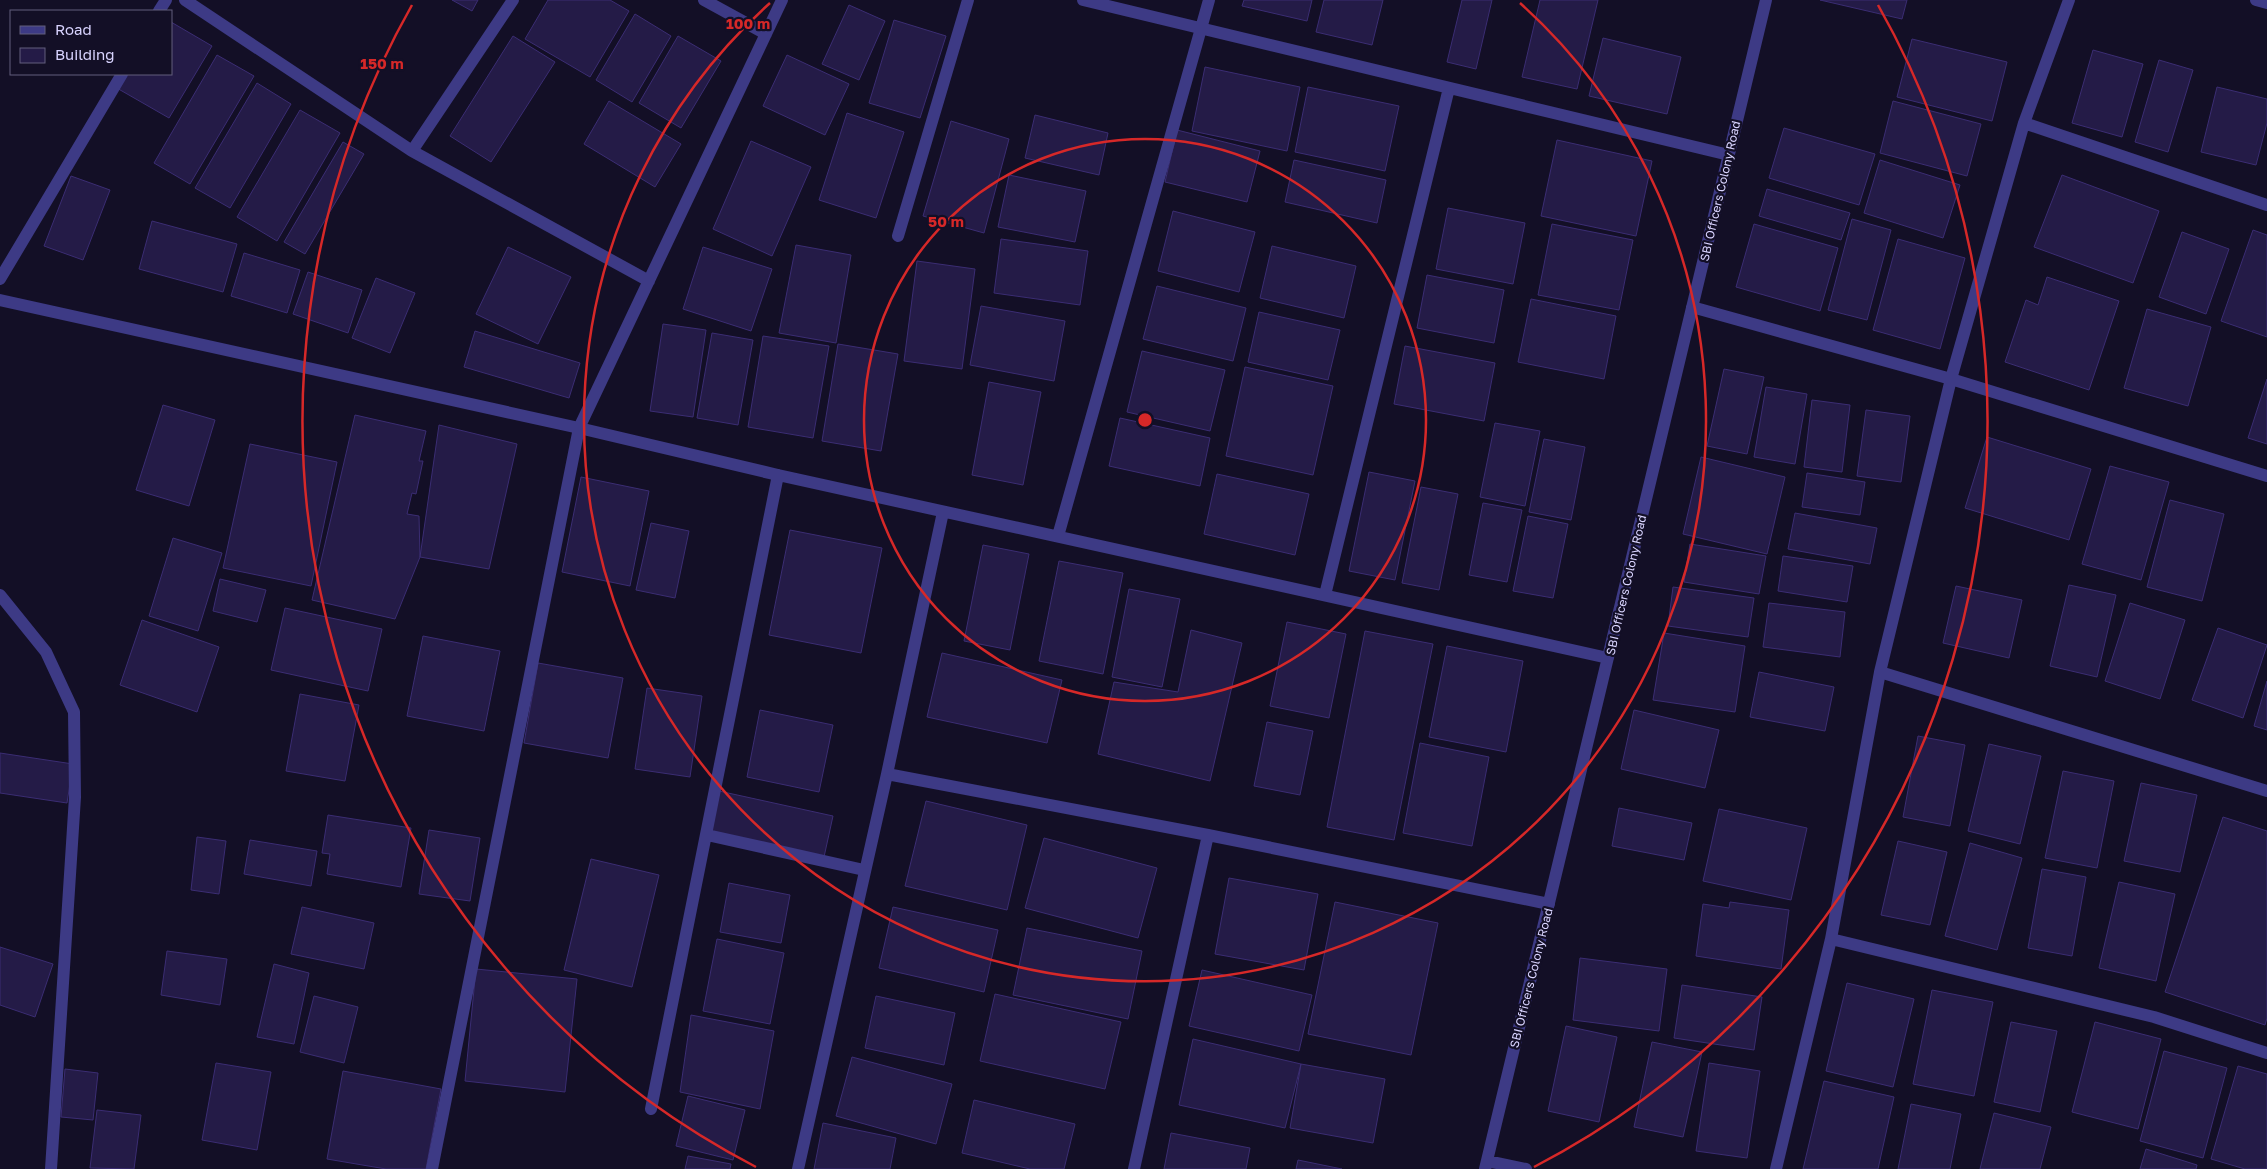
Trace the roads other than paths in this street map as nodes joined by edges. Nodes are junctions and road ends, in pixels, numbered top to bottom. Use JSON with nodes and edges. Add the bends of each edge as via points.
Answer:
{"nodes":[{"id":1,"x":185,"y":0,"type":"edge"},
{"id":2,"x":513,"y":0,"type":"edge"},
{"id":3,"x":704,"y":0,"type":"edge"},
{"id":4,"x":782,"y":0,"type":"edge"},
{"id":5,"x":968,"y":0,"type":"edge"},
{"id":6,"x":1083,"y":0,"type":"edge"},
{"id":7,"x":1209,"y":0,"type":"edge"},
{"id":8,"x":1766,"y":0,"type":"edge"},
{"id":9,"x":2070,"y":0,"type":"edge"},
{"id":10,"x":2256,"y":0,"type":"edge"},
{"id":11,"x":2267,"y":3,"type":"edge"},
{"id":12,"x":1201,"y":28,"type":"junction"},
{"id":13,"x":766,"y":34,"type":"junction"},
{"id":14,"x":121,"y":75,"type":"edge"},
{"id":15,"x":1449,"y":88,"type":"junction"},
{"id":16,"x":2024,"y":123,"type":"junction"},
{"id":17,"x":412,"y":150,"type":"junction"},
{"id":18,"x":1729,"y":155,"type":"junction"},
{"id":19,"x":2267,"y":205,"type":"edge"},
{"id":20,"x":898,"y":236,"type":"dead end"},
{"id":21,"x":0,"y":279,"type":"edge"},
{"id":22,"x":649,"y":281,"type":"junction"},
{"id":23,"x":0,"y":300,"type":"edge"},
{"id":24,"x":1692,"y":307,"type":"junction"},
{"id":25,"x":1951,"y":378,"type":"junction"},
{"id":26,"x":579,"y":428,"type":"junction"},
{"id":27,"x":778,"y":476,"type":"junction"},
{"id":28,"x":2267,"y":476,"type":"edge"},
{"id":29,"x":943,"y":512,"type":"junction"},
{"id":30,"x":1058,"y":536,"type":"junction"},
{"id":31,"x":0,"y":595,"type":"edge"},
{"id":32,"x":1325,"y":595,"type":"junction"},
{"id":33,"x":1608,"y":658,"type":"junction"},
{"id":34,"x":1880,"y":672,"type":"junction"},
{"id":35,"x":888,"y":774,"type":"junction"},
{"id":36,"x":2267,"y":791,"type":"edge"},
{"id":37,"x":707,"y":835,"type":"junction"},
{"id":38,"x":1208,"y":835,"type":"junction"},
{"id":39,"x":864,"y":870,"type":"junction"},
{"id":40,"x":1549,"y":904,"type":"junction"},
{"id":41,"x":1831,"y":939,"type":"junction"},
{"id":42,"x":2267,"y":1052,"type":"edge"},
{"id":43,"x":651,"y":1109,"type":"dead end"},
{"id":44,"x":1486,"y":1165,"type":"edge"},
{"id":45,"x":51,"y":1169,"type":"edge"},
{"id":46,"x":432,"y":1169,"type":"edge"},
{"id":47,"x":798,"y":1169,"type":"edge"},
{"id":48,"x":1134,"y":1169,"type":"edge"},
{"id":49,"x":1526,"y":1169,"type":"edge"},
{"id":50,"x":1776,"y":1169,"type":"edge"}],
"edges":[{"from":1,"to":17,"type":"street"},
{"from":2,"to":17,"type":"street"},
{"from":3,"to":13,"type":"street"},
{"from":4,"to":13,"type":"street"},
{"from":5,"to":20,"type":"street"},
{"from":6,"to":12,"type":"street"},
{"from":7,"to":12,"type":"street"},
{"from":8,"to":18,"type":"street","name":"SBI Officers Colony Road"},
{"from":9,"to":16,"type":"street"},
{"from":10,"to":11,"type":"street"},
{"from":12,"to":15,"type":"street"},
{"from":12,"to":30,"type":"street"},
{"from":13,"to":22,"type":"street"},
{"from":14,"to":21,"type":"street"},
{"from":15,"to":18,"type":"street"},
{"from":15,"to":32,"type":"street"},
{"from":16,"to":19,"type":"street"},
{"from":16,"to":25,"type":"street"},
{"from":17,"to":22,"type":"street"},
{"from":18,"to":24,"type":"street","name":"SBI Officers Colony Road"},
{"from":22,"to":26,"type":"street"},
{"from":23,"to":26,"type":"street"},
{"from":24,"to":25,"type":"street"},
{"from":24,"to":33,"type":"street","name":"SBI Officers Colony Road"},
{"from":25,"to":28,"type":"street"},
{"from":25,"to":34,"type":"street"},
{"from":26,"to":27,"type":"street"},
{"from":26,"to":46,"type":"street"},
{"from":27,"to":29,"type":"street"},
{"from":27,"to":37,"type":"street"},
{"from":29,"to":30,"type":"street"},
{"from":29,"to":35,"type":"street"},
{"from":30,"to":32,"type":"street"},
{"from":31,"to":45,"type":"street","via":[[46,652],[74,712],[75,797]]},
{"from":32,"to":33,"type":"street"},
{"from":33,"to":40,"type":"street","name":"SBI Officers Colony Road"},
{"from":34,"to":36,"type":"street"},
{"from":34,"to":41,"type":"street"},
{"from":35,"to":38,"type":"street"},
{"from":35,"to":39,"type":"street"},
{"from":37,"to":39,"type":"street"},
{"from":37,"to":43,"type":"street"},
{"from":38,"to":40,"type":"street"},
{"from":38,"to":48,"type":"street"},
{"from":39,"to":47,"type":"street"},
{"from":40,"to":44,"type":"street","name":"SBI Officers Colony Road"},
{"from":41,"to":42,"type":"street","via":[[2154,1017]]},
{"from":41,"to":50,"type":"street"},
{"from":44,"to":49,"type":"street"}]}
